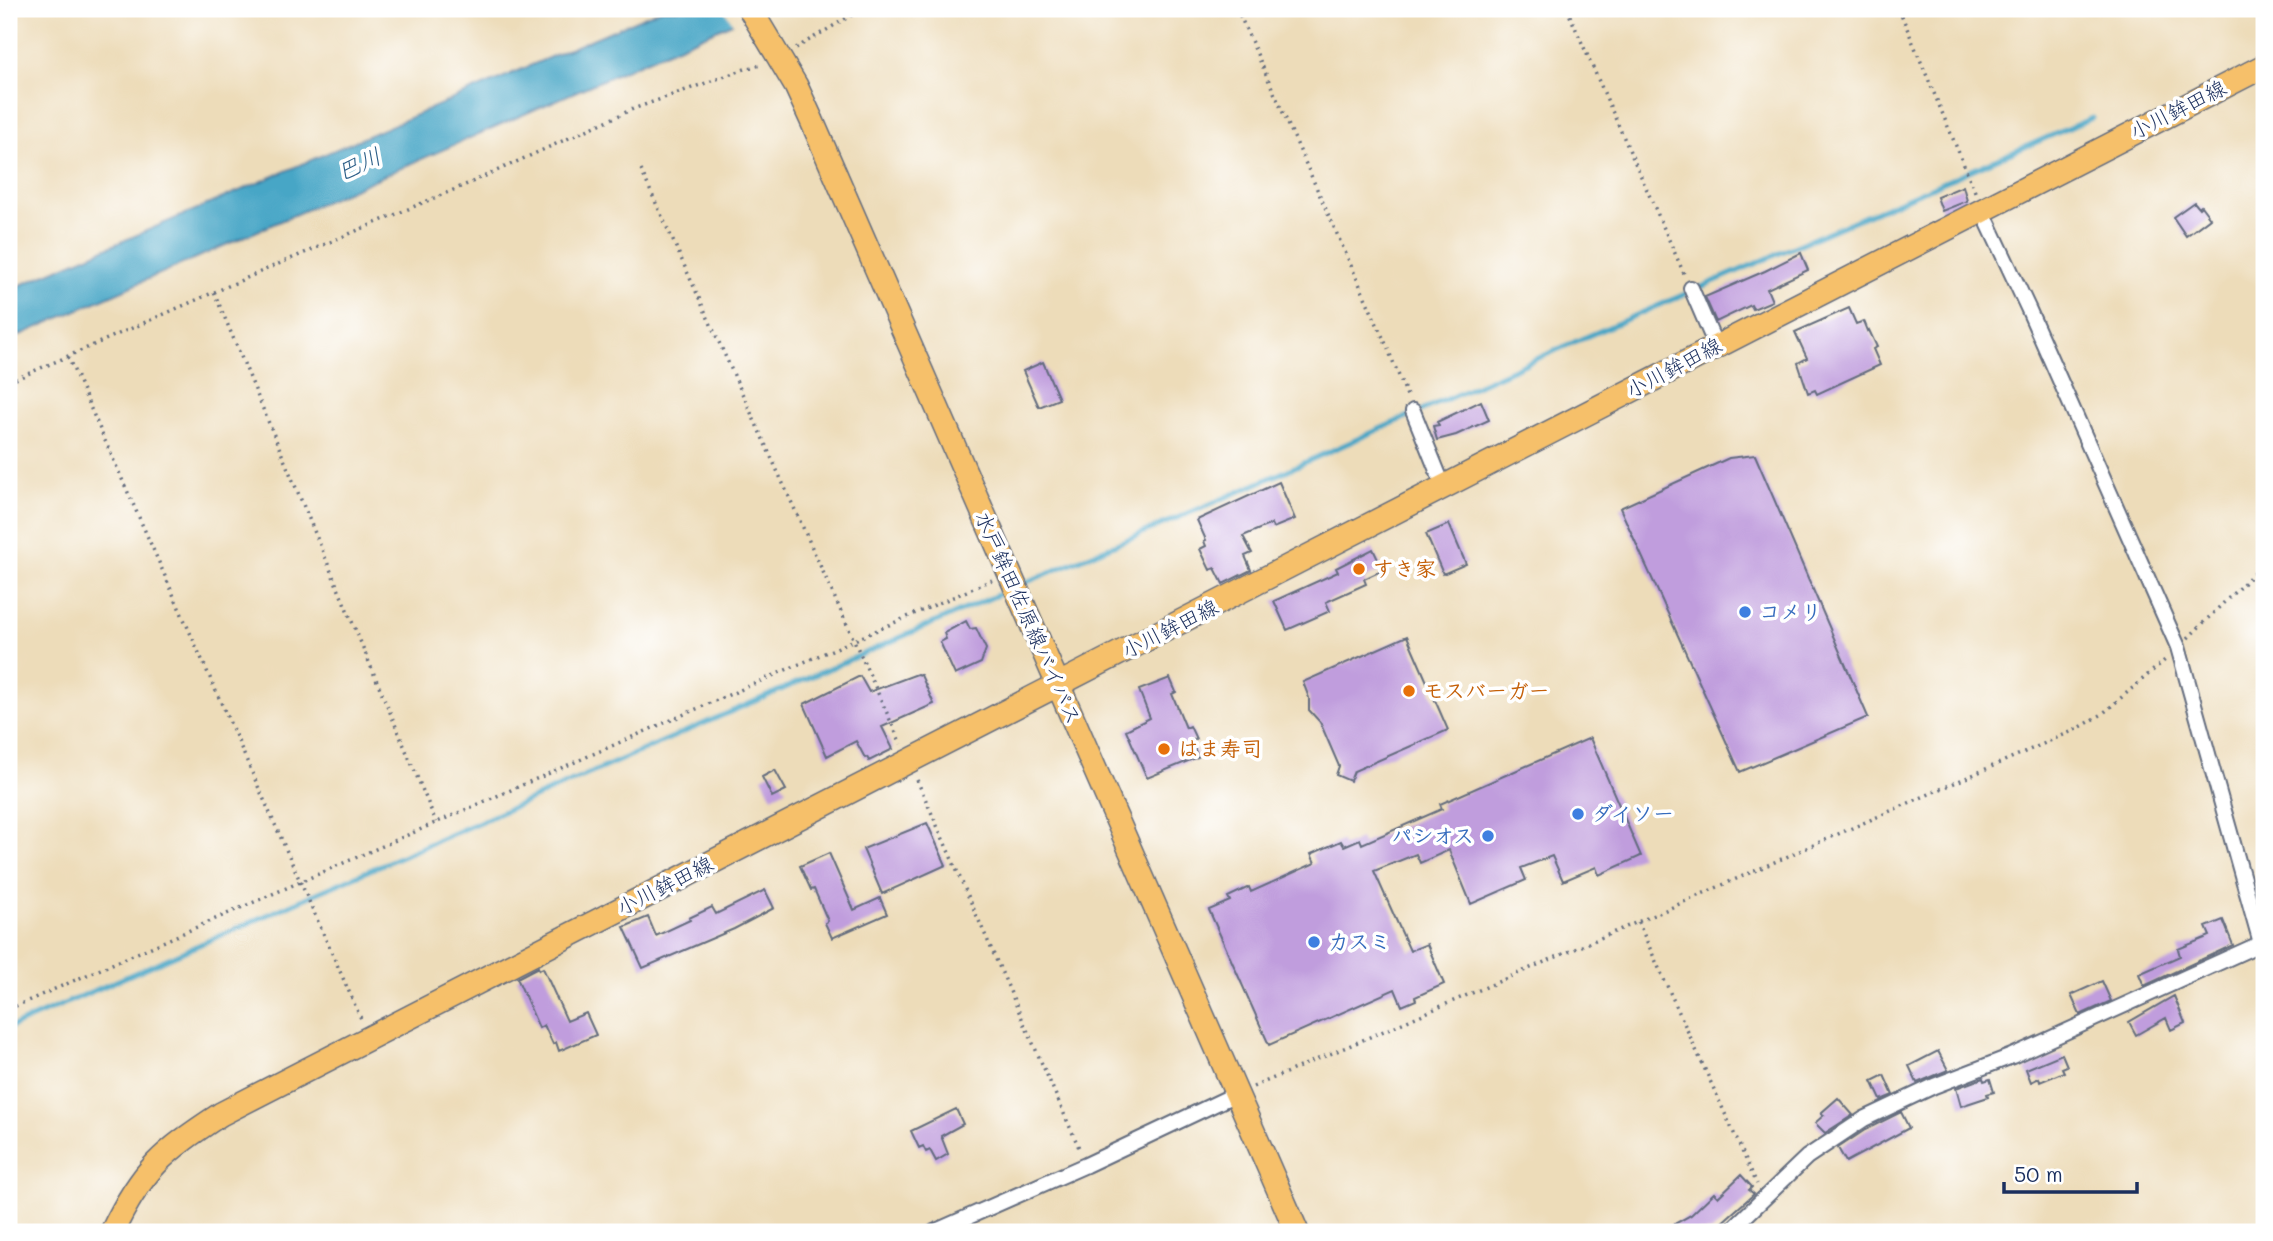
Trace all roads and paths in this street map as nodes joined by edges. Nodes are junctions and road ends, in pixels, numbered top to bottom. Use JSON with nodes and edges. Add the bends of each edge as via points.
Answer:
{"nodes":[{"id":1,"x":750,"y":9,"type":"edge"},
{"id":2,"x":862,"y":9,"type":"edge"},
{"id":3,"x":1237,"y":9,"type":"edge"},
{"id":4,"x":1567,"y":9,"type":"edge"},
{"id":5,"x":1899,"y":9,"type":"edge"},
{"id":6,"x":777,"y":54,"type":"junction"},
{"id":7,"x":2264,"y":66,"type":"edge"},
{"id":8,"x":641,"y":170,"type":"dead end"},
{"id":9,"x":1969,"y":178,"type":"dead end"},
{"id":10,"x":1982,"y":210,"type":"junction"},
{"id":11,"x":214,"y":292,"type":"junction"},
{"id":12,"x":1693,"y":293,"type":"joint"},
{"id":13,"x":1716,"y":346,"type":"junction"},
{"id":14,"x":68,"y":357,"type":"junction"},
{"id":15,"x":9,"y":383,"type":"edge"},
{"id":16,"x":1415,"y":416,"type":"joint"},
{"id":17,"x":1444,"y":488,"type":"junction"},
{"id":18,"x":2264,"y":563,"type":"edge"},
{"id":19,"x":1013,"y":584,"type":"junction"},
{"id":20,"x":853,"y":639,"type":"junction"},
{"id":21,"x":2179,"y":647,"type":"junction"},
{"id":22,"x":1058,"y":686,"type":"junction"},
{"id":23,"x":909,"y":762,"type":"junction"},
{"id":24,"x":436,"y":821,"type":"junction"},
{"id":25,"x":301,"y":881,"type":"junction"},
{"id":26,"x":1638,"y":922,"type":"junction"},
{"id":27,"x":2263,"y":942,"type":"edge"},
{"id":28,"x":9,"y":1009,"type":"edge"},
{"id":29,"x":369,"y":1038,"type":"junction"},
{"id":30,"x":1236,"y":1094,"type":"junction"},
{"id":31,"x":1086,"y":1165,"type":"junction"},
{"id":32,"x":1763,"y":1198,"type":"junction"},
{"id":33,"x":111,"y":1232,"type":"edge"},
{"id":34,"x":934,"y":1232,"type":"edge"},
{"id":35,"x":1297,"y":1232,"type":"edge"},
{"id":36,"x":1729,"y":1232,"type":"edge"}],
"edges":[{"from":1,"to":6,"type":"main road","name":"水戸鉾田佐原線バイパス"},
{"from":2,"to":6,"type":"path"},
{"from":3,"to":16,"type":"path"},
{"from":4,"to":12,"type":"path"},
{"from":5,"to":9,"type":"path"},
{"from":6,"to":11,"type":"path","via":[[633,109]]},
{"from":6,"to":19,"type":"main road","name":"水戸鉾田佐原線バイパス","via":[[817,133]]},
{"from":7,"to":10,"type":"main road","name":"小川鉾田線"},
{"from":8,"to":20,"type":"path"},
{"from":10,"to":13,"type":"main road","name":"小川鉾田線"},
{"from":10,"to":21,"type":"street"},
{"from":11,"to":14,"type":"path"},
{"from":11,"to":24,"type":"path"},
{"from":12,"to":13,"type":"street"},
{"from":13,"to":17,"type":"main road","name":"小川鉾田線"},
{"from":14,"to":15,"type":"path"},
{"from":14,"to":25,"type":"path"},
{"from":16,"to":17,"type":"street"},
{"from":17,"to":22,"type":"main road","name":"小川鉾田線"},
{"from":18,"to":21,"type":"path"},
{"from":19,"to":20,"type":"path"},
{"from":19,"to":22,"type":"main road","name":"水戸鉾田佐原線バイパス"},
{"from":20,"to":23,"type":"path"},
{"from":20,"to":24,"type":"path"},
{"from":21,"to":26,"type":"path","via":[[2101,715],[2077,729]]},
{"from":21,"to":27,"type":"street"},
{"from":22,"to":23,"type":"main road","name":"小川鉾田線"},
{"from":22,"to":30,"type":"main road","name":"水戸鉾田佐原線バイパス"},
{"from":23,"to":29,"type":"main road","name":"小川鉾田線"},
{"from":23,"to":31,"type":"path"},
{"from":24,"to":25,"type":"path"},
{"from":25,"to":28,"type":"path"},
{"from":25,"to":29,"type":"path"},
{"from":26,"to":30,"type":"path"},
{"from":26,"to":32,"type":"path"},
{"from":27,"to":32,"type":"street","via":[[1864,1119],[1807,1157]]},
{"from":29,"to":33,"type":"main road","name":"小川鉾田線","via":[[220,1114],[167,1151],[142,1176]]},
{"from":30,"to":31,"type":"street"},
{"from":30,"to":35,"type":"main road","name":"水戸鉾田佐原線バイパス"},
{"from":31,"to":34,"type":"street"},
{"from":32,"to":36,"type":"street"}]}
